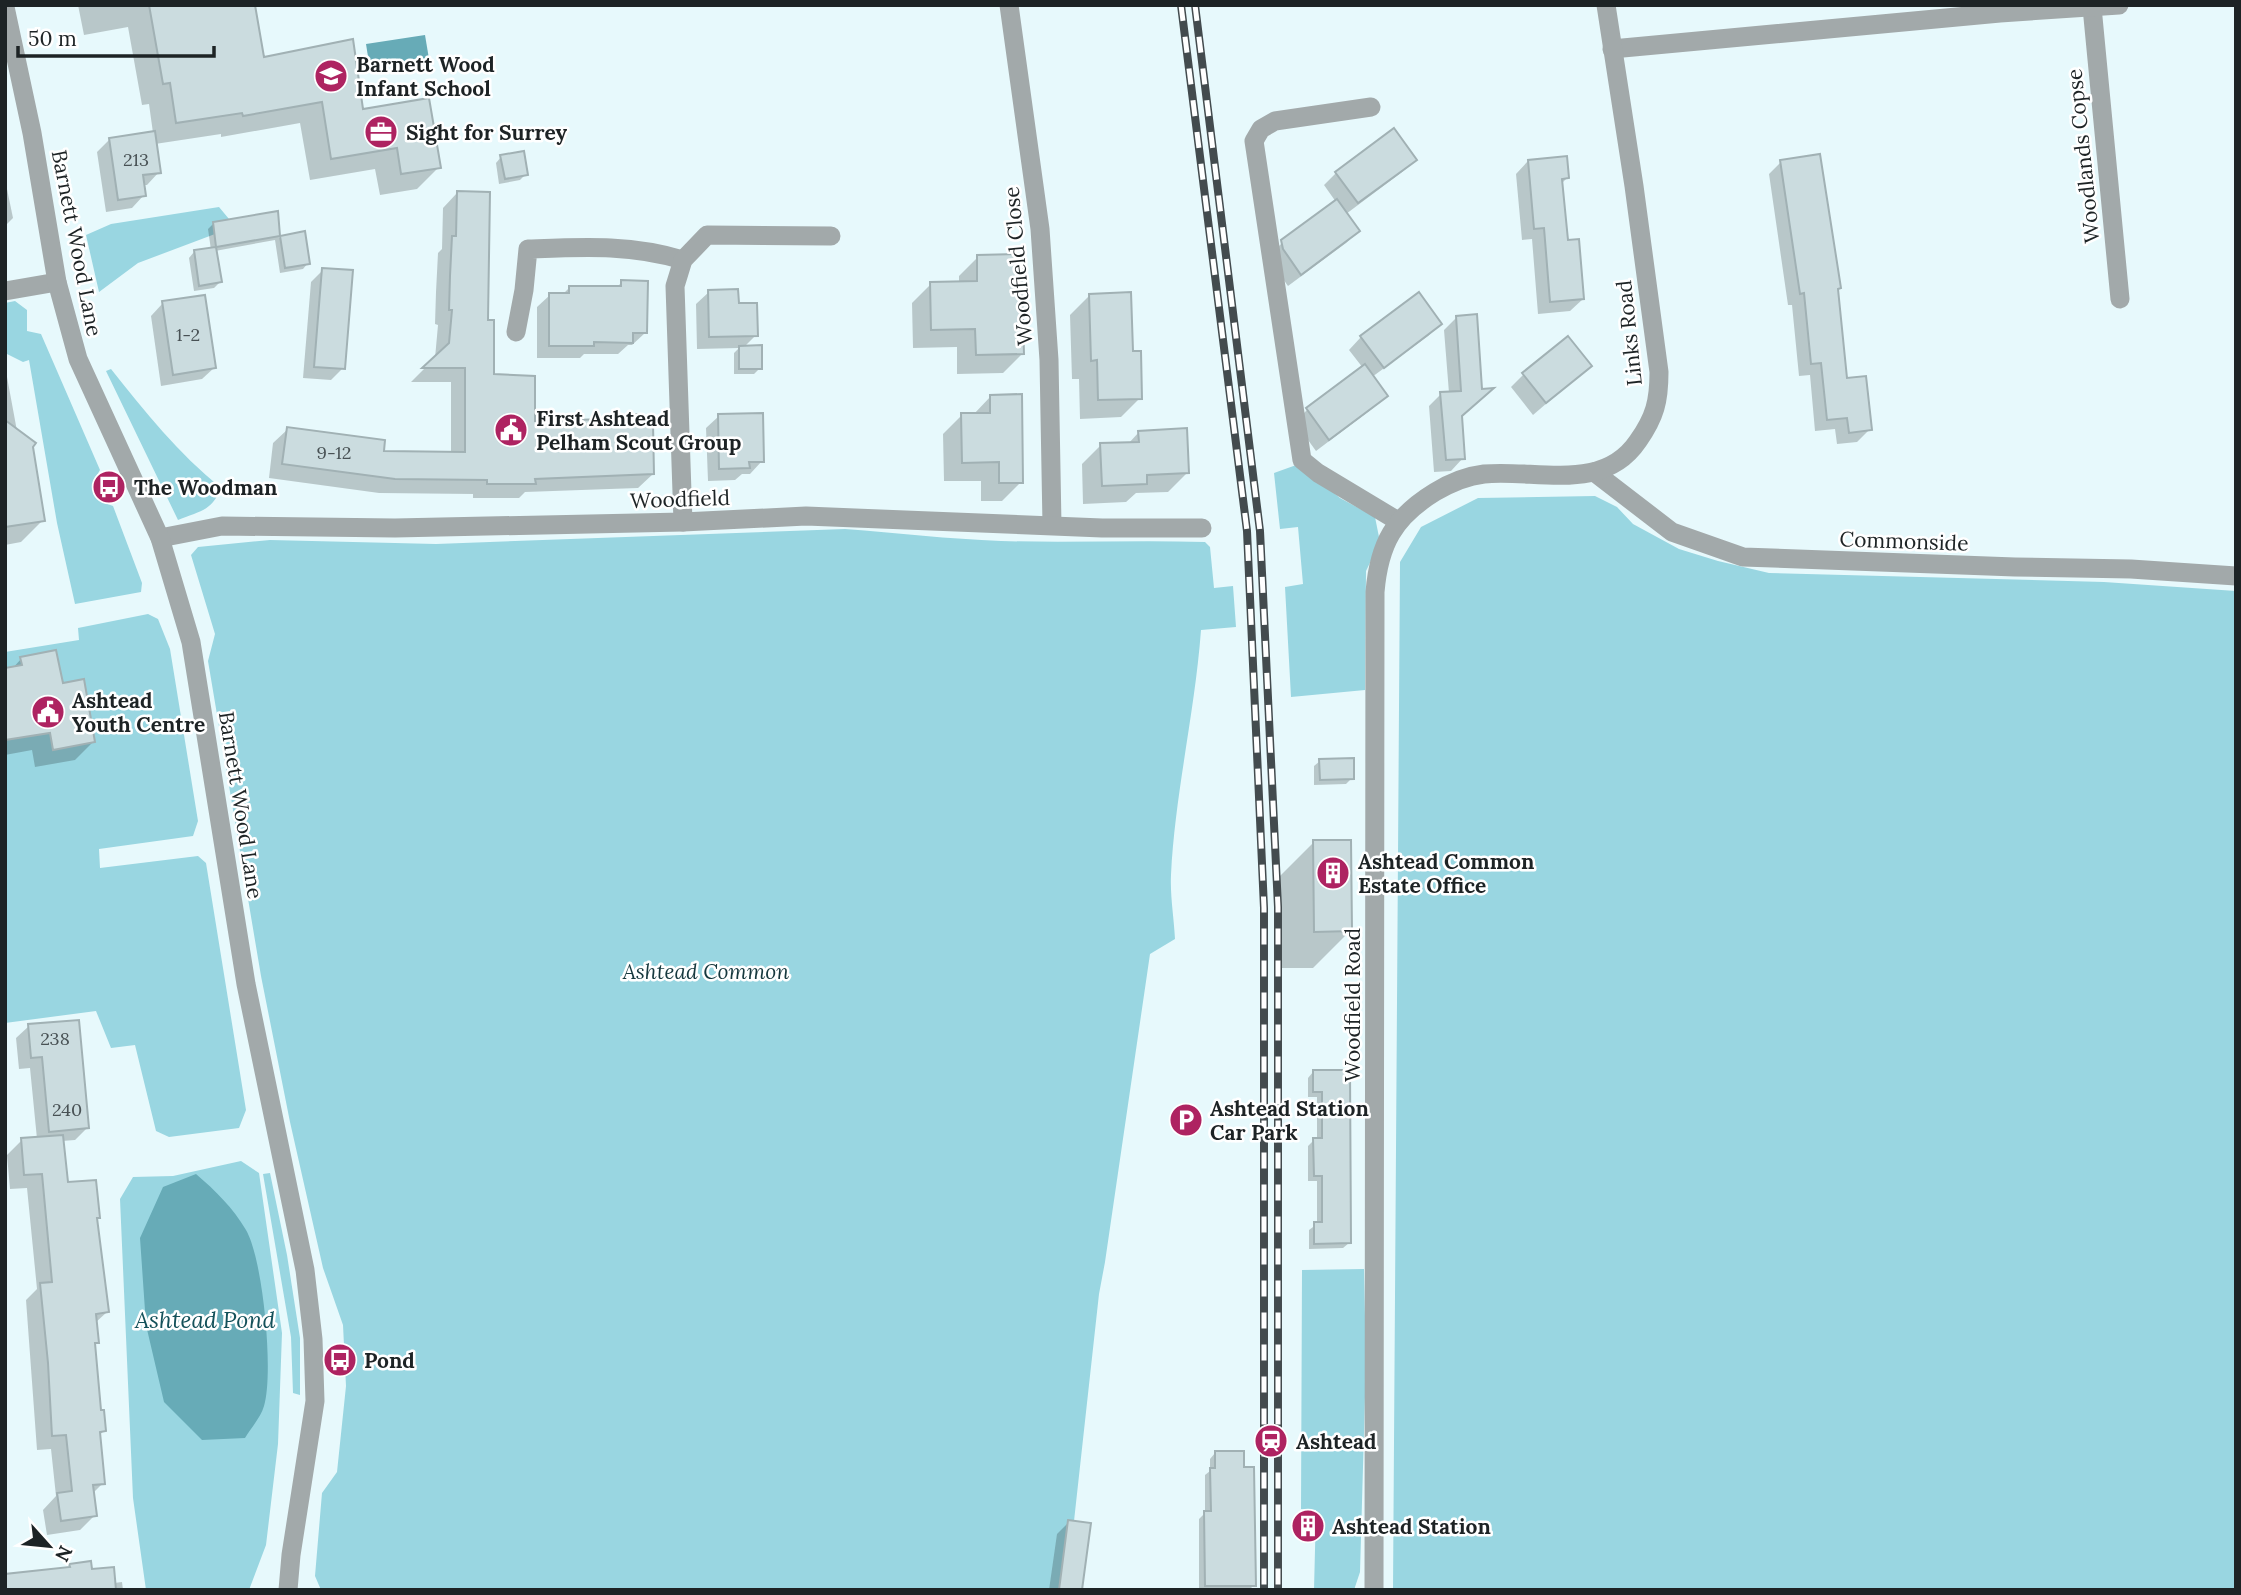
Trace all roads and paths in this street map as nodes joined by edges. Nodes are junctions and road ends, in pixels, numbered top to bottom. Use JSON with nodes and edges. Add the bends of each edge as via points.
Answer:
{"nodes":[{"id":1,"x":1009,"y":5,"type":"edge"},
{"id":2,"x":1606,"y":5,"type":"edge"},
{"id":3,"x":2119,"y":5,"type":"edge"},
{"id":4,"x":5,"y":7,"type":"edge"},
{"id":5,"x":2092,"y":7,"type":"junction"},
{"id":6,"x":8,"y":31,"type":"edge"},
{"id":7,"x":1612,"y":49,"type":"junction"},
{"id":8,"x":1371,"y":107,"type":"dead end"},
{"id":9,"x":831,"y":236,"type":"dead end"},
{"id":10,"x":683,"y":260,"type":"junction"},
{"id":11,"x":57,"y":282,"type":"junction"},
{"id":12,"x":5,"y":291,"type":"edge"},
{"id":13,"x":2120,"y":299,"type":"dead end"},
{"id":14,"x":516,"y":332,"type":"dead end"},
{"id":15,"x":1594,"y":472,"type":"junction"},
{"id":16,"x":1440,"y":489,"type":"joint"},
{"id":17,"x":1398,"y":521,"type":"junction"},
{"id":18,"x":683,"y":522,"type":"junction"},
{"id":19,"x":1052,"y":525,"type":"junction"},
{"id":20,"x":1202,"y":528,"type":"dead end"},
{"id":21,"x":160,"y":538,"type":"junction"},
{"id":22,"x":2236,"y":576,"type":"edge"},
{"id":23,"x":288,"y":1590,"type":"edge"},
{"id":24,"x":1374,"y":1590,"type":"edge"}],
"edges":[{"from":1,"to":19,"type":"street","name":"Woodfield Close","via":[[1040,229],[1049,360]]},
{"from":2,"to":7,"type":"street","name":"Links Road"},
{"from":3,"to":5,"type":"street"},
{"from":4,"to":6,"type":"street","name":"Barnett Wood Lane"},
{"from":5,"to":7,"type":"street"},
{"from":5,"to":13,"type":"street","name":"Woodlands Copse"},
{"from":6,"to":11,"type":"street","name":"Barnett Wood Lane","via":[[32,132]]},
{"from":7,"to":15,"type":"street","name":"Links Road","via":[[1656,345],[1659,399],[1650,424],[1630,453],[1614,466]]},
{"from":8,"to":17,"type":"street","via":[[1275,121],[1261,129],[1254,141],[1302,460]]},
{"from":9,"to":10,"type":"street","via":[[707,235]]},
{"from":10,"to":14,"type":"street","via":[[653,251],[605,247],[528,248]]},
{"from":10,"to":18,"type":"street","via":[[675,286]]},
{"from":11,"to":12,"type":"street"},
{"from":11,"to":21,"type":"street","name":"Barnett Wood Lane","via":[[78,359]]},
{"from":15,"to":16,"type":"street","name":"Links Road","via":[[1484,474]]},
{"from":15,"to":22,"type":"street","name":"Commonside","via":[[1672,531],[1743,557]]},
{"from":16,"to":17,"type":"street","name":"Woodfield Road"},
{"from":17,"to":24,"type":"street","name":"Woodfield Road","via":[[1383,547],[1375,592]]},
{"from":18,"to":19,"type":"street","name":"Woodfield","via":[[806,516]]},
{"from":18,"to":21,"type":"street","name":"Woodfield","via":[[395,528],[222,526]]},
{"from":19,"to":20,"type":"street","name":"Woodfield"},
{"from":21,"to":23,"type":"street","name":"Barnett Wood Lane","via":[[191,642],[246,984],[305,1270],[315,1401]]}]}
